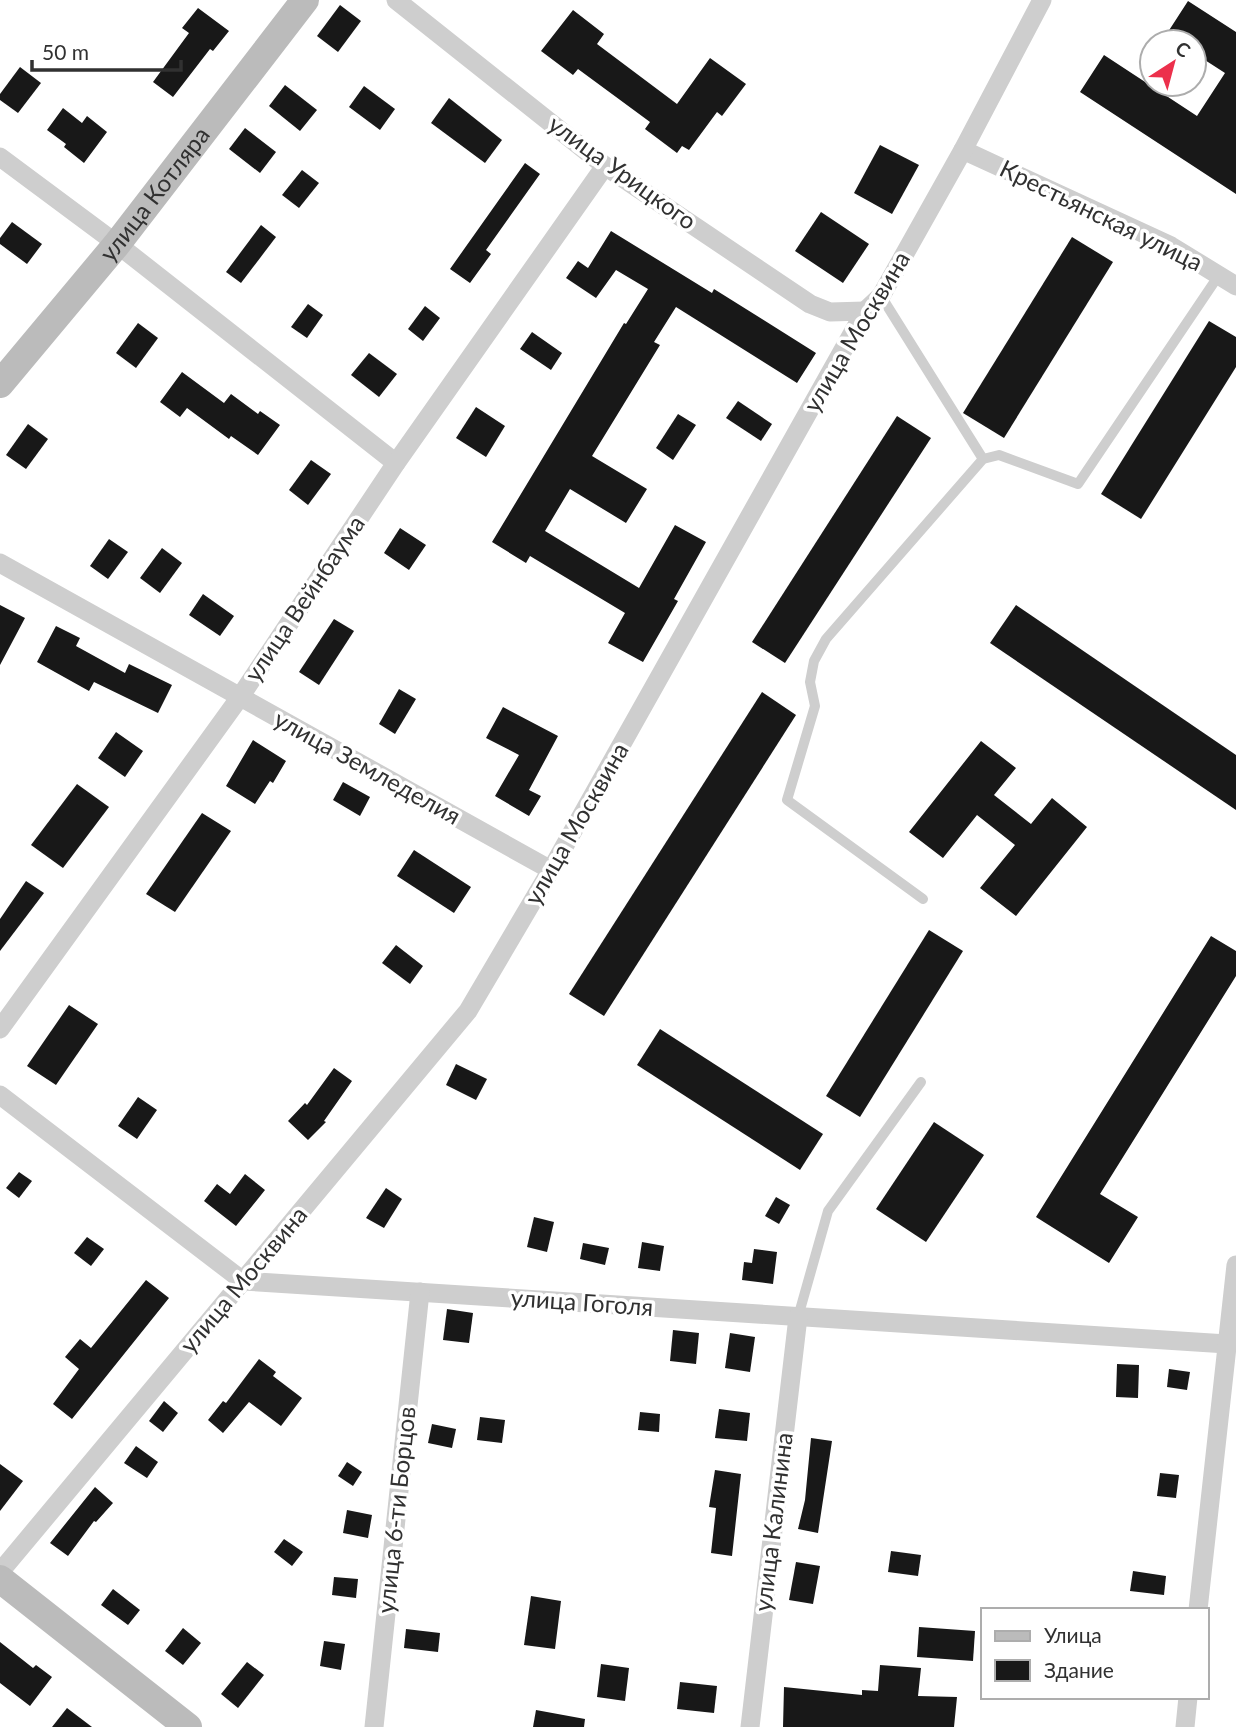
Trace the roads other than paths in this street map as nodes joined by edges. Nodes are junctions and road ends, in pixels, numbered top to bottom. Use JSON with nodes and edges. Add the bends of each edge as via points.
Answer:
{"nodes":[{"id":1,"x":305,"y":0,"type":"edge"},
{"id":2,"x":396,"y":0,"type":"edge"},
{"id":3,"x":1042,"y":0,"type":"edge"},
{"id":4,"x":963,"y":150,"type":"junction"},
{"id":5,"x":0,"y":157,"type":"edge"},
{"id":6,"x":605,"y":166,"type":"junction"},
{"id":7,"x":117,"y":244,"type":"junction"},
{"id":8,"x":1219,"y":274,"type":"junction"},
{"id":9,"x":1236,"y":286,"type":"edge"},
{"id":10,"x":881,"y":296,"type":"junction"},
{"id":11,"x":865,"y":312,"type":"junction"},
{"id":12,"x":0,"y":384,"type":"edge"},
{"id":13,"x":984,"y":459,"type":"junction"},
{"id":14,"x":397,"y":463,"type":"junction"},
{"id":15,"x":0,"y":563,"type":"edge"},
{"id":16,"x":240,"y":697,"type":"junction"},
{"id":17,"x":551,"y":870,"type":"junction"},
{"id":18,"x":923,"y":899,"type":"dead end"},
{"id":19,"x":0,"y":1029,"type":"edge"},
{"id":20,"x":921,"y":1082,"type":"dead end"},
{"id":21,"x":0,"y":1095,"type":"edge"},
{"id":22,"x":1236,"y":1265,"type":"edge"},
{"id":23,"x":243,"y":1281,"type":"junction"},
{"id":24,"x":420,"y":1292,"type":"junction"},
{"id":25,"x":797,"y":1317,"type":"junction"},
{"id":26,"x":1227,"y":1344,"type":"junction"},
{"id":27,"x":0,"y":1572,"type":"edge"},
{"id":28,"x":0,"y":1579,"type":"edge"},
{"id":29,"x":1198,"y":1608,"type":"edge"},
{"id":30,"x":1188,"y":1699,"type":"edge"},
{"id":31,"x":188,"y":1727,"type":"edge"},
{"id":32,"x":374,"y":1727,"type":"edge"},
{"id":33,"x":750,"y":1727,"type":"edge"},
{"id":34,"x":1185,"y":1727,"type":"edge"}],
"edges":[{"from":1,"to":7,"type":"street","name":"улица Котляра"},
{"from":2,"to":6,"type":"street","name":"улица Урицкого"},
{"from":3,"to":4,"type":"street","name":"улица Москвина"},
{"from":4,"to":8,"type":"street","name":"Крестьянская улица","via":[[1171,246]]},
{"from":4,"to":10,"type":"street","name":"улица Москвина"},
{"from":5,"to":7,"type":"street"},
{"from":6,"to":11,"type":"street","name":"улица Урицкого","via":[[810,304],[830,312]]},
{"from":6,"to":14,"type":"street","name":"улица Вейнбаума"},
{"from":7,"to":12,"type":"street","name":"улица Котляра"},
{"from":7,"to":14,"type":"street"},
{"from":8,"to":9,"type":"street","name":"Крестьянская улица"},
{"from":8,"to":13,"type":"lane","via":[[1077,484],[999,455]]},
{"from":10,"to":11,"type":"street","name":"улица Москвина"},
{"from":10,"to":13,"type":"lane"},
{"from":11,"to":17,"type":"street","name":"улица Москвина"},
{"from":13,"to":18,"type":"lane","via":[[826,639],[814,662],[810,682],[815,706],[786,800]]},
{"from":14,"to":16,"type":"street","name":"улица Вейнбаума"},
{"from":15,"to":16,"type":"street","name":"улица Земледелия"},
{"from":16,"to":17,"type":"street","name":"улица Земледелия"},
{"from":16,"to":19,"type":"street","name":"улица Вейнбаума"},
{"from":17,"to":23,"type":"street","name":"улица Москвина","via":[[468,1011]]},
{"from":20,"to":25,"type":"lane","via":[[828,1211]]},
{"from":21,"to":23,"type":"street"},
{"from":22,"to":26,"type":"street"},
{"from":23,"to":24,"type":"street","name":"улица Гоголя"},
{"from":23,"to":27,"type":"street","name":"улица Москвина"},
{"from":24,"to":25,"type":"street","name":"улица Гоголя"},
{"from":24,"to":32,"type":"street","name":"улица 6-ти Борцов"},
{"from":25,"to":26,"type":"street","name":"улица Гоголя"},
{"from":25,"to":33,"type":"street","name":"улица Калинина"},
{"from":26,"to":29,"type":"street"},
{"from":28,"to":31,"type":"street"},
{"from":30,"to":34,"type":"street"}]}
